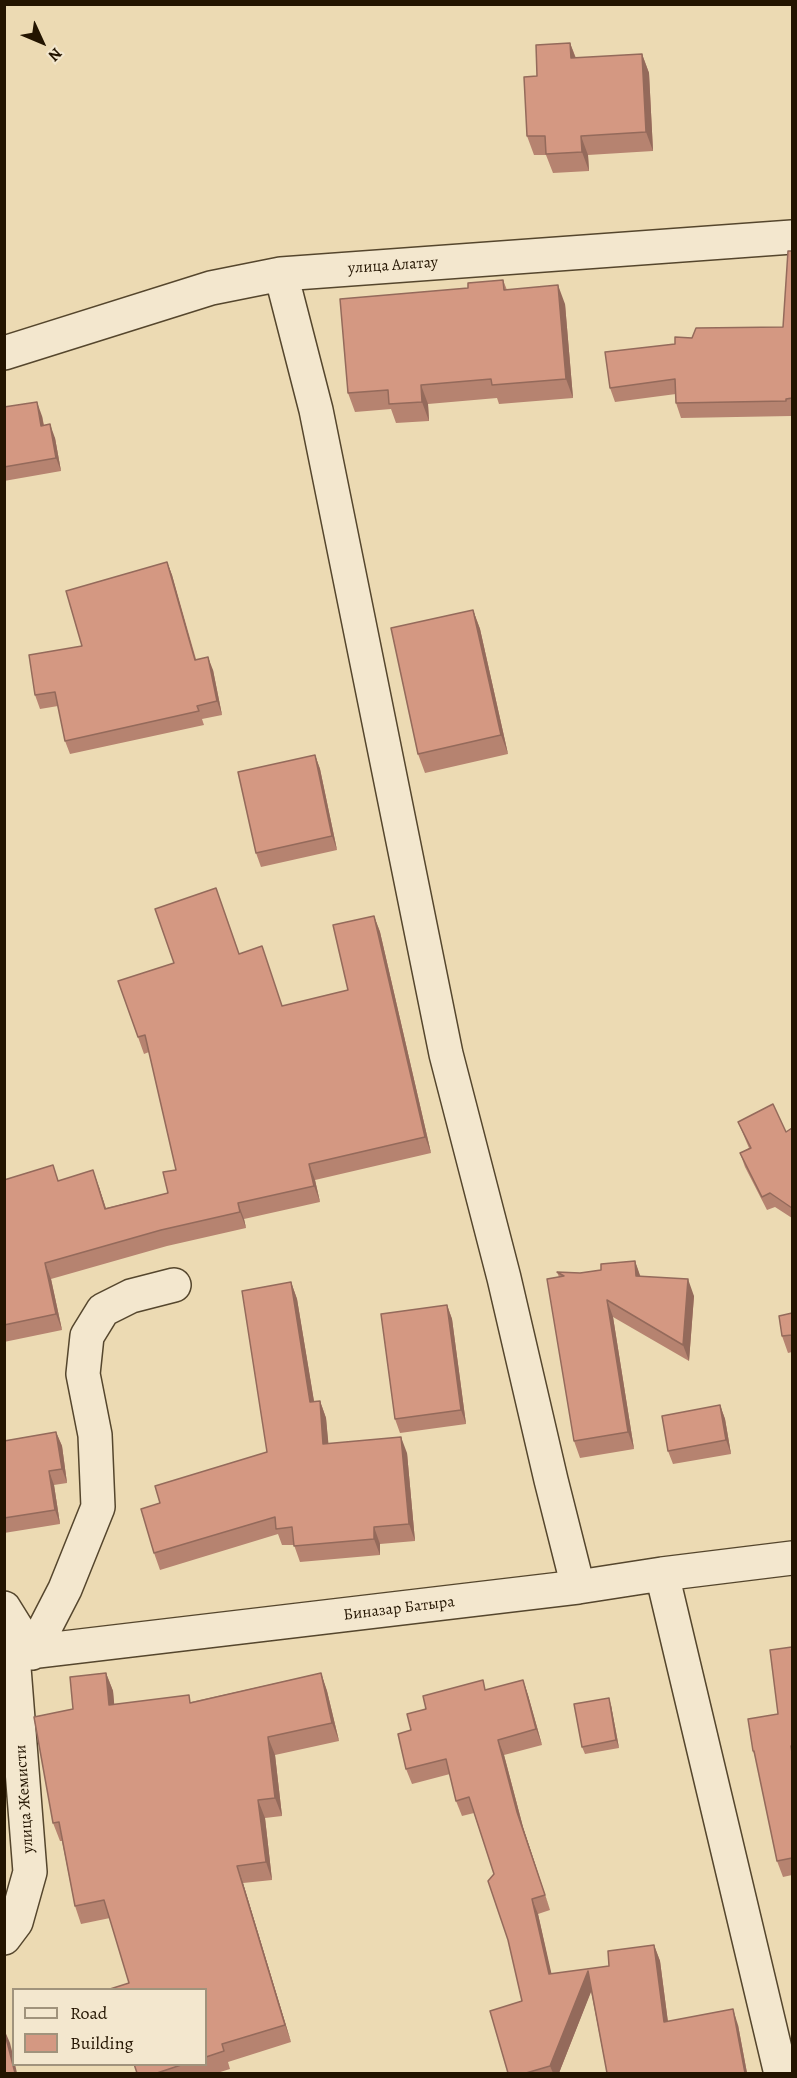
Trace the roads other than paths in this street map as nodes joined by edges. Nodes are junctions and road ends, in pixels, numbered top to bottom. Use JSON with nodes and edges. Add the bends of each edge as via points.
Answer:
{"nodes":[{"id":1,"x":792,"y":237,"type":"edge"},
{"id":2,"x":281,"y":273,"type":"junction"},
{"id":3,"x":4,"y":353,"type":"edge"},
{"id":4,"x":174,"y":1285,"type":"dead end"},
{"id":5,"x":792,"y":1558,"type":"edge"},
{"id":6,"x":662,"y":1574,"type":"junction"},
{"id":7,"x":578,"y":1587,"type":"junction"},
{"id":8,"x":4,"y":1608,"type":"edge"},
{"id":9,"x":16,"y":1654,"type":"edge"},
{"id":10,"x":4,"y":1938,"type":"edge"},
{"id":11,"x":781,"y":2073,"type":"edge"}],
"edges":[{"from":1,"to":2,"type":"street","name":"улица Алатау"},
{"from":2,"to":3,"type":"street","name":"улица Алатау","via":[[211,288]]},
{"from":2,"to":7,"type":"street","via":[[316,410],[446,1054]]},
{"from":4,"to":9,"type":"street","via":[[131,1296],[103,1310],[87,1336],[83,1374],[95,1435],[98,1507],[65,1589]]},
{"from":5,"to":6,"type":"street","name":"Биназар Батыра"},
{"from":6,"to":7,"type":"street","name":"Биназар Батыра"},
{"from":6,"to":11,"type":"street"},
{"from":7,"to":9,"type":"street","name":"Биназар Батыра"},
{"from":8,"to":9,"type":"street"},
{"from":9,"to":10,"type":"street","name":"улица Жемисти","via":[[30,1872],[16,1922]]}]}
